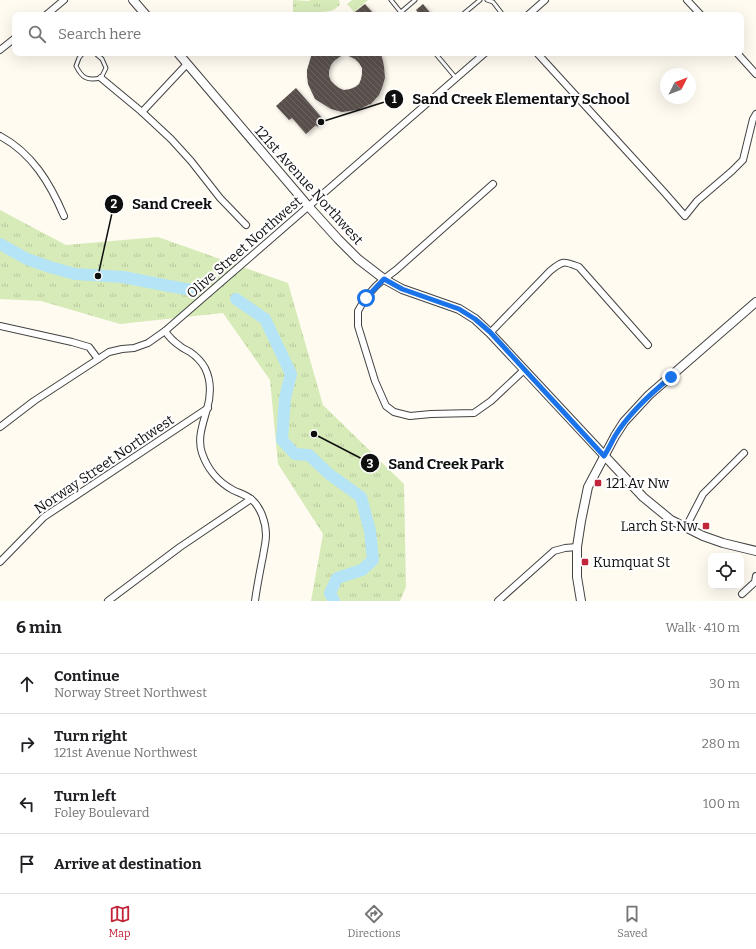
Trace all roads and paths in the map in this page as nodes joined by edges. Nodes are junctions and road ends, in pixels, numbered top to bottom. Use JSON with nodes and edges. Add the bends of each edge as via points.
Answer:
{"nodes":[{"id":1,"x":64,"y":0,"type":"edge"},
{"id":2,"x":133,"y":0,"type":"edge"},
{"id":3,"x":391,"y":0,"type":"edge"},
{"id":4,"x":415,"y":0,"type":"edge"},
{"id":5,"x":480,"y":0,"type":"edge"},
{"id":6,"x":487,"y":0,"type":"edge"},
{"id":7,"x":545,"y":0,"type":"edge"},
{"id":8,"x":687,"y":0,"type":"edge"},
{"id":9,"x":492,"y":1,"type":"edge"},
{"id":10,"x":50,"y":12,"type":"edge"},
{"id":11,"x":143,"y":12,"type":"edge"},
{"id":12,"x":400,"y":12,"type":"edge"},
{"id":13,"x":404,"y":12,"type":"edge"},
{"id":14,"x":466,"y":12,"type":"edge"},
{"id":15,"x":501,"y":12,"type":"edge"},
{"id":16,"x":531,"y":12,"type":"edge"},
{"id":17,"x":698,"y":12,"type":"edge"},
{"id":18,"x":12,"y":40,"type":"edge"},
{"id":19,"x":0,"y":50,"type":"edge"},
{"id":20,"x":81,"y":56,"type":"edge"},
{"id":21,"x":98,"y":56,"type":"edge"},
{"id":22,"x":180,"y":56,"type":"edge"},
{"id":23,"x":437,"y":56,"type":"edge"},
{"id":24,"x":482,"y":56,"type":"edge"},
{"id":25,"x":540,"y":56,"type":"edge"},
{"id":26,"x":740,"y":56,"type":"edge"},
{"id":27,"x":187,"y":64,"type":"junction"},
{"id":28,"x":756,"y":74,"type":"edge"},
{"id":29,"x":101,"y":78,"type":"junction"},
{"id":30,"x":456,"y":78,"type":"junction"},
{"id":31,"x":142,"y":112,"type":"junction"},
{"id":32,"x":756,"y":114,"type":"edge"},
{"id":33,"x":0,"y":136,"type":"edge"},
{"id":34,"x":493,"y":184,"type":"dead end"},
{"id":35,"x":309,"y":207,"type":"junction"},
{"id":36,"x":64,"y":216,"type":"dead end"},
{"id":37,"x":246,"y":225,"type":"dead end"},
{"id":38,"x":384,"y":279,"type":"junction"},
{"id":39,"x":756,"y":302,"type":"edge"},
{"id":40,"x":0,"y":326,"type":"edge"},
{"id":41,"x":165,"y":331,"type":"junction"},
{"id":42,"x":490,"y":332,"type":"junction"},
{"id":43,"x":648,"y":345,"type":"dead end"},
{"id":44,"x":98,"y":359,"type":"junction"},
{"id":45,"x":524,"y":370,"type":"junction"},
{"id":46,"x":208,"y":408,"type":"junction"},
{"id":47,"x":0,"y":427,"type":"edge"},
{"id":48,"x":744,"y":453,"type":"dead end"},
{"id":49,"x":604,"y":456,"type":"junction"},
{"id":50,"x":251,"y":499,"type":"junction"},
{"id":51,"x":686,"y":527,"type":"junction"},
{"id":52,"x":577,"y":547,"type":"junction"},
{"id":53,"x":756,"y":551,"type":"edge"},
{"id":54,"x":0,"y":562,"type":"edge"},
{"id":55,"x":756,"y":576,"type":"edge"},
{"id":56,"x":742,"y":594,"type":"dead end"},
{"id":57,"x":108,"y":601,"type":"edge"},
{"id":58,"x":255,"y":601,"type":"edge"},
{"id":59,"x":498,"y":601,"type":"edge"},
{"id":60,"x":581,"y":601,"type":"edge"}],
"edges":[{"from":1,"to":10,"type":"street"},
{"from":2,"to":11,"type":"street"},
{"from":3,"to":12,"type":"lane"},
{"from":4,"to":13,"type":"lane"},
{"from":5,"to":14,"type":"lane"},
{"from":6,"to":9,"type":"lane"},
{"from":7,"to":16,"type":"street"},
{"from":8,"to":17,"type":"street"},
{"from":9,"to":15,"type":"lane"},
{"from":18,"to":19,"type":"street"},
{"from":20,"to":29,"type":"lane","via":[[76,66],[79,72],[87,79]]},
{"from":21,"to":29,"type":"lane","via":[[106,68]]},
{"from":22,"to":27,"type":"street","name":"121st Avenue Northwest"},
{"from":23,"to":30,"type":"lane"},
{"from":24,"to":30,"type":"street","name":"Olive Street Northwest"},
{"from":25,"to":32,"type":"street","via":[[685,216],[697,201],[743,160]]},
{"from":26,"to":28,"type":"street"},
{"from":27,"to":31,"type":"street"},
{"from":27,"to":35,"type":"street","name":"121st Avenue Northwest"},
{"from":29,"to":31,"type":"street"},
{"from":30,"to":35,"type":"street","name":"Olive Street Northwest"},
{"from":31,"to":37,"type":"street","via":[[181,149],[220,198]]},
{"from":33,"to":36,"type":"street","via":[[20,149],[42,172]]},
{"from":34,"to":38,"type":"street"},
{"from":35,"to":38,"type":"street","name":"121st Avenue Northwest","via":[[358,259]]},
{"from":35,"to":41,"type":"street","name":"Olive Street Northwest"},
{"from":38,"to":42,"type":"street","name":"121st Avenue Northwest","via":[[402,289],[459,309]]},
{"from":38,"to":45,"type":"street","via":[[358,310],[358,326],[375,381],[386,406],[394,412],[410,416],[474,412],[491,401]]},
{"from":39,"to":49,"type":"street","via":[[649,396],[624,422]]},
{"from":40,"to":44,"type":"street","via":[[89,347]]},
{"from":41,"to":44,"type":"street","name":"Olive Street Northwest","via":[[148,343],[109,352]]},
{"from":41,"to":46,"type":"street","via":[[170,339],[196,356],[205,368],[210,389]]},
{"from":42,"to":43,"type":"street","via":[[550,271],[558,264],[566,262],[579,267]]},
{"from":42,"to":45,"type":"street","name":"121st Avenue Northwest"},
{"from":44,"to":47,"type":"street","name":"Olive Street Northwest"},
{"from":45,"to":49,"type":"street","name":"121st Avenue Northwest"},
{"from":46,"to":50,"type":"street","via":[[200,434],[202,452],[207,464],[226,486]]},
{"from":46,"to":54,"type":"street","name":"Norway Street Northwest","via":[[44,517]]},
{"from":48,"to":51,"type":"street","via":[[703,494]]},
{"from":49,"to":51,"type":"street","name":"121st Avenue Northwest","via":[[643,497],[671,520]]},
{"from":49,"to":52,"type":"street","via":[[588,487]]},
{"from":50,"to":57,"type":"street","via":[[180,547]]},
{"from":50,"to":58,"type":"street","via":[[264,521],[266,535]]},
{"from":51,"to":53,"type":"street","name":"121st Avenue Northwest","via":[[702,536]]},
{"from":52,"to":59,"type":"street","via":[[554,551]]},
{"from":52,"to":60,"type":"street","via":[[577,577]]},
{"from":55,"to":56,"type":"street","via":[[755,582]]}]}
